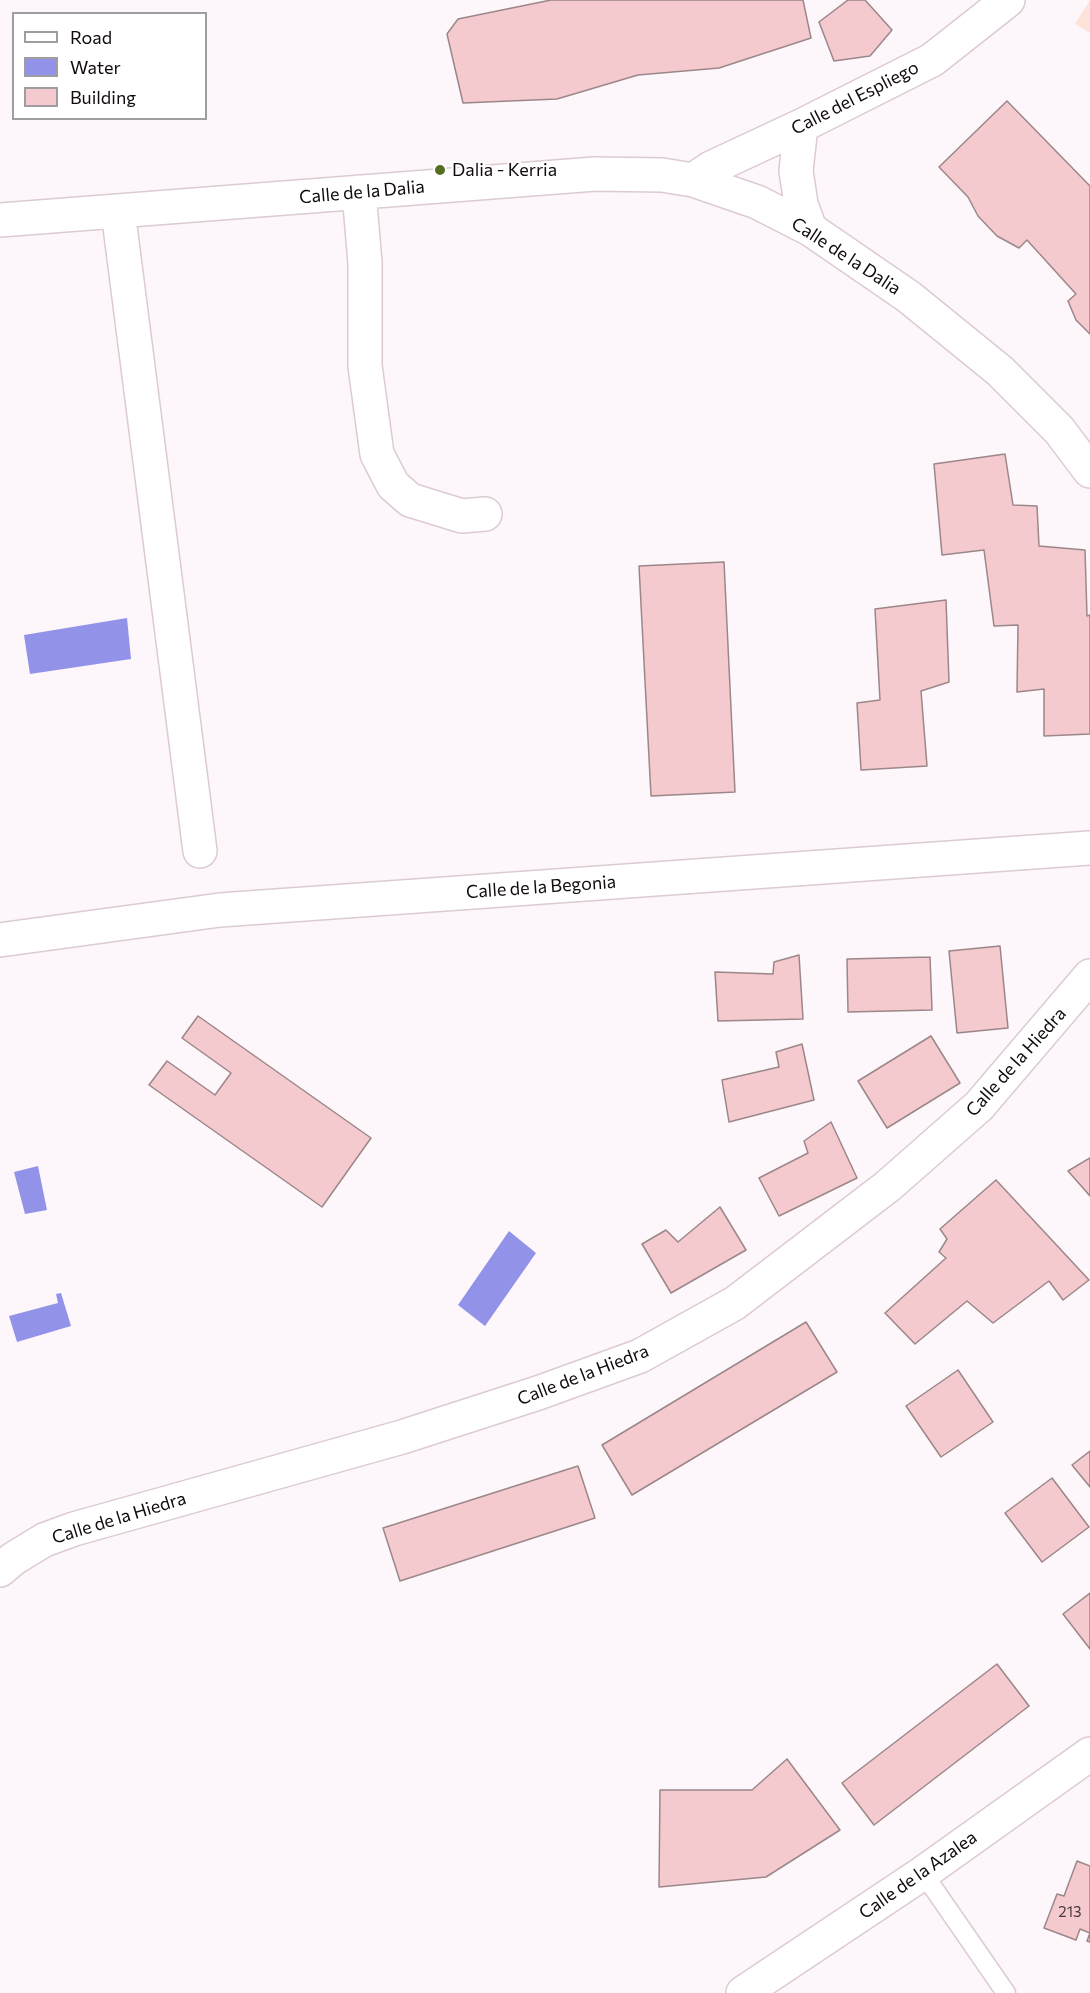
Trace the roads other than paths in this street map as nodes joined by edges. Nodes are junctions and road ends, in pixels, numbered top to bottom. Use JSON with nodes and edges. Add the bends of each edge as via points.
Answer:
{"nodes":[{"id":1,"x":1008,"y":0,"type":"edge"},
{"id":2,"x":801,"y":126,"type":"junction"},
{"id":3,"x":693,"y":180,"type":"junction"},
{"id":4,"x":359,"y":192,"type":"junction"},
{"id":5,"x":118,"y":211,"type":"junction"},
{"id":6,"x":0,"y":220,"type":"edge"},
{"id":7,"x":810,"y":229,"type":"junction"},
{"id":8,"x":1090,"y":471,"type":"edge"},
{"id":9,"x":485,"y":514,"type":"dead end"},
{"id":10,"x":1088,"y":847,"type":"edge"},
{"id":11,"x":200,"y":851,"type":"dead end"},
{"id":12,"x":0,"y":940,"type":"edge"},
{"id":13,"x":1090,"y":976,"type":"edge"},
{"id":14,"x":0,"y":1570,"type":"edge"},
{"id":15,"x":1090,"y":1754,"type":"edge"},
{"id":16,"x":923,"y":1873,"type":"junction"},
{"id":17,"x":743,"y":1993,"type":"edge"},
{"id":18,"x":1006,"y":1993,"type":"edge"}],
"edges":[{"from":1,"to":2,"type":"street","name":"Calle del Espliego","via":[[932,60]]},
{"from":2,"to":3,"type":"street","name":"Calle del Espliego","via":[[746,150]]},
{"from":2,"to":7,"type":"street","via":[[796,171]]},
{"from":3,"to":4,"type":"street","name":"Calle de la Dalia","via":[[662,175],[595,174]]},
{"from":3,"to":7,"type":"street","name":"Calle de la Dalia","via":[[757,202]]},
{"from":4,"to":5,"type":"street","name":"Calle de la Dalia"},
{"from":4,"to":9,"type":"street","via":[[365,263],[364,366],[376,454],[393,485],[410,500],[462,516]]},
{"from":5,"to":6,"type":"street","name":"Calle de la Dalia"},
{"from":5,"to":11,"type":"street"},
{"from":7,"to":8,"type":"street","name":"Calle de la Dalia","via":[[909,297],[1000,371],[1059,430]]},
{"from":10,"to":12,"type":"street","name":"Calle de la Begonia","via":[[220,910]]},
{"from":13,"to":14,"type":"street","name":"Calle de la Hiedra","via":[[980,1106],[888,1186],[735,1302],[640,1356],[402,1437],[74,1529],[44,1540]]},
{"from":15,"to":16,"type":"street","name":"Calle de la Azalea"},
{"from":16,"to":17,"type":"street","name":"Calle de la Azalea"},
{"from":16,"to":18,"type":"lane"}]}
